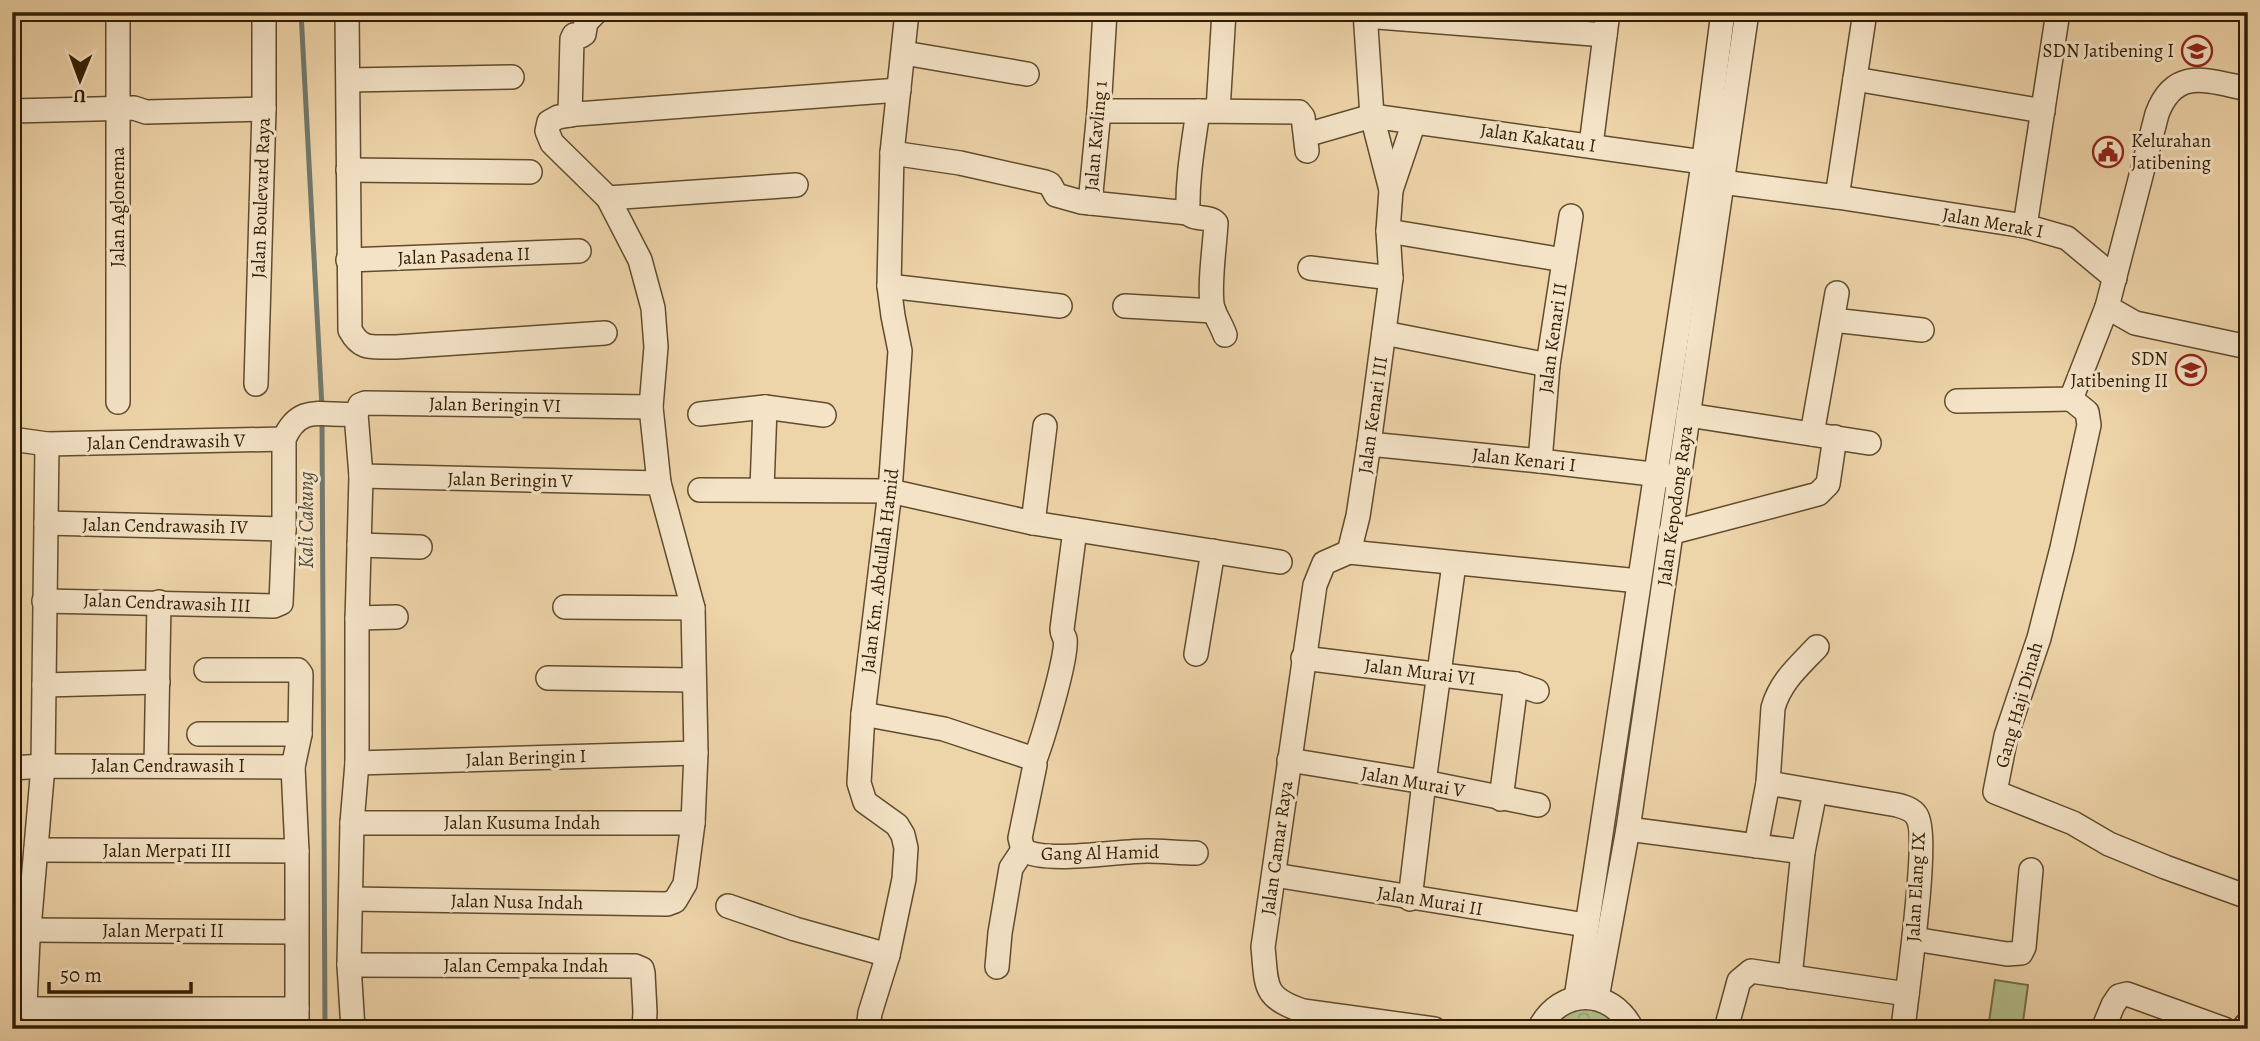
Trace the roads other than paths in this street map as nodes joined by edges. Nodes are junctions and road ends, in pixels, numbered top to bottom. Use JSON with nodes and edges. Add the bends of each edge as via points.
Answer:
{"nodes":[{"id":1,"x":118,"y":12,"type":"edge"},
{"id":2,"x":264,"y":12,"type":"edge"},
{"id":3,"x":347,"y":12,"type":"edge"},
{"id":4,"x":596,"y":12,"type":"edge"},
{"id":5,"x":907,"y":12,"type":"edge"},
{"id":6,"x":1105,"y":12,"type":"edge"},
{"id":7,"x":1224,"y":12,"type":"edge"},
{"id":8,"x":1608,"y":12,"type":"edge"},
{"id":9,"x":1723,"y":12,"type":"edge"},
{"id":10,"x":1747,"y":12,"type":"edge"},
{"id":11,"x":1865,"y":12,"type":"edge"},
{"id":12,"x":2058,"y":12,"type":"edge"},
{"id":13,"x":1365,"y":14,"type":"edge"},
{"id":14,"x":1436,"y":16,"type":"edge"},
{"id":15,"x":1605,"y":35,"type":"junction"},
{"id":16,"x":904,"y":53,"type":"junction"},
{"id":17,"x":1027,"y":74,"type":"dead end"},
{"id":18,"x":512,"y":77,"type":"dead end"},
{"id":19,"x":349,"y":79,"type":"junction"},
{"id":20,"x":1854,"y":79,"type":"junction"},
{"id":21,"x":2248,"y":89,"type":"edge"},
{"id":22,"x":899,"y":90,"type":"junction"},
{"id":23,"x":264,"y":104,"type":"junction"},
{"id":24,"x":126,"y":108,"type":"junction"},
{"id":25,"x":12,"y":111,"type":"edge"},
{"id":26,"x":1099,"y":111,"type":"junction"},
{"id":27,"x":1208,"y":111,"type":"junction"},
{"id":28,"x":2043,"y":111,"type":"junction"},
{"id":29,"x":570,"y":115,"type":"junction"},
{"id":30,"x":1372,"y":116,"type":"junction"},
{"id":31,"x":1414,"y":122,"type":"junction"},
{"id":32,"x":1591,"y":145,"type":"junction"},
{"id":33,"x":892,"y":153,"type":"junction"},
{"id":34,"x":1712,"y":156,"type":"junction"},
{"id":35,"x":348,"y":170,"type":"junction"},
{"id":36,"x":530,"y":172,"type":"dead end"},
{"id":37,"x":796,"y":186,"type":"dead end"},
{"id":38,"x":1391,"y":190,"type":"junction"},
{"id":39,"x":1713,"y":191,"type":"junction"},
{"id":40,"x":1837,"y":197,"type":"junction"},
{"id":41,"x":608,"y":198,"type":"junction"},
{"id":42,"x":1090,"y":203,"type":"junction"},
{"id":43,"x":1188,"y":213,"type":"junction"},
{"id":44,"x":1571,"y":216,"type":"dead end"},
{"id":45,"x":2025,"y":226,"type":"junction"},
{"id":46,"x":1388,"y":231,"type":"junction"},
{"id":47,"x":579,"y":251,"type":"dead end"},
{"id":48,"x":348,"y":260,"type":"junction"},
{"id":49,"x":1564,"y":260,"type":"junction"},
{"id":50,"x":1310,"y":268,"type":"dead end"},
{"id":51,"x":1391,"y":278,"type":"junction"},
{"id":52,"x":2115,"y":278,"type":"junction"},
{"id":53,"x":890,"y":286,"type":"junction"},
{"id":54,"x":1837,"y":293,"type":"dead end"},
{"id":55,"x":1060,"y":306,"type":"dead end"},
{"id":56,"x":1125,"y":306,"type":"dead end"},
{"id":57,"x":2107,"y":307,"type":"junction"},
{"id":58,"x":1214,"y":311,"type":"junction"},
{"id":59,"x":1833,"y":320,"type":"junction"},
{"id":60,"x":1922,"y":330,"type":"dead end"},
{"id":61,"x":606,"y":333,"type":"dead end"},
{"id":62,"x":1384,"y":333,"type":"junction"},
{"id":63,"x":1225,"y":335,"type":"dead end"},
{"id":64,"x":2248,"y":347,"type":"edge"},
{"id":65,"x":1548,"y":365,"type":"junction"},
{"id":66,"x":256,"y":384,"type":"dead end"},
{"id":67,"x":2071,"y":399,"type":"junction"},
{"id":68,"x":1957,"y":401,"type":"dead end"},
{"id":69,"x":118,"y":402,"type":"dead end"},
{"id":70,"x":651,"y":407,"type":"junction"},
{"id":71,"x":765,"y":407,"type":"junction"},
{"id":72,"x":351,"y":414,"type":"junction"},
{"id":73,"x":700,"y":414,"type":"dead end"},
{"id":74,"x":824,"y":415,"type":"dead end"},
{"id":75,"x":1688,"y":415,"type":"junction"},
{"id":76,"x":1045,"y":426,"type":"dead end"},
{"id":77,"x":1823,"y":436,"type":"junction"},
{"id":78,"x":12,"y":439,"type":"edge"},
{"id":79,"x":284,"y":439,"type":"junction"},
{"id":80,"x":1869,"y":443,"type":"dead end"},
{"id":81,"x":47,"y":444,"type":"junction"},
{"id":82,"x":1369,"y":444,"type":"junction"},
{"id":83,"x":1539,"y":461,"type":"junction"},
{"id":84,"x":1655,"y":475,"type":"junction"},
{"id":85,"x":361,"y":476,"type":"junction"},
{"id":86,"x":1679,"y":478,"type":"junction"},
{"id":87,"x":659,"y":483,"type":"junction"},
{"id":88,"x":762,"y":489,"type":"junction"},
{"id":89,"x":700,"y":490,"type":"dead end"},
{"id":90,"x":890,"y":491,"type":"junction"},
{"id":91,"x":46,"y":523,"type":"junction"},
{"id":92,"x":1032,"y":523,"type":"junction"},
{"id":93,"x":284,"y":529,"type":"junction"},
{"id":94,"x":1075,"y":530,"type":"junction"},
{"id":95,"x":1670,"y":533,"type":"junction"},
{"id":96,"x":359,"y":545,"type":"junction"},
{"id":97,"x":420,"y":547,"type":"dead end"},
{"id":98,"x":1213,"y":551,"type":"junction"},
{"id":99,"x":1349,"y":552,"type":"junction"},
{"id":100,"x":1280,"y":562,"type":"dead end"},
{"id":101,"x":1454,"y":564,"type":"junction"},
{"id":102,"x":1639,"y":581,"type":"junction"},
{"id":103,"x":44,"y":601,"type":"junction"},
{"id":104,"x":159,"y":602,"type":"junction"},
{"id":105,"x":565,"y":607,"type":"dead end"},
{"id":106,"x":693,"y":608,"type":"junction"},
{"id":107,"x":396,"y":617,"type":"dead end"},
{"id":108,"x":357,"y":618,"type":"junction"},
{"id":109,"x":1817,"y":647,"type":"dead end"},
{"id":110,"x":1196,"y":654,"type":"dead end"},
{"id":111,"x":1303,"y":658,"type":"junction"},
{"id":112,"x":206,"y":670,"type":"dead end"},
{"id":113,"x":1439,"y":675,"type":"junction"},
{"id":114,"x":548,"y":678,"type":"dead end"},
{"id":115,"x":694,"y":680,"type":"junction"},
{"id":116,"x":158,"y":682,"type":"junction"},
{"id":117,"x":44,"y":685,"type":"junction"},
{"id":118,"x":863,"y":714,"type":"junction"},
{"id":119,"x":199,"y":734,"type":"dead end"},
{"id":120,"x":300,"y":738,"type":"junction"},
{"id":121,"x":696,"y":753,"type":"junction"},
{"id":122,"x":1289,"y":760,"type":"junction"},
{"id":123,"x":1034,"y":761,"type":"junction"},
{"id":124,"x":357,"y":763,"type":"junction"},
{"id":125,"x":43,"y":766,"type":"junction"},
{"id":126,"x":156,"y":766,"type":"junction"},
{"id":127,"x":293,"y":767,"type":"junction"},
{"id":128,"x":12,"y":768,"type":"edge"},
{"id":129,"x":1424,"y":782,"type":"junction"},
{"id":130,"x":1768,"y":783,"type":"junction"},
{"id":131,"x":1815,"y":792,"type":"junction"},
{"id":132,"x":1501,"y":799,"type":"junction"},
{"id":133,"x":1538,"y":805,"type":"dead end"},
{"id":134,"x":352,"y":823,"type":"junction"},
{"id":135,"x":693,"y":823,"type":"junction"},
{"id":136,"x":1628,"y":829,"type":"junction"},
{"id":137,"x":1756,"y":846,"type":"junction"},
{"id":138,"x":36,"y":850,"type":"junction"},
{"id":139,"x":1023,"y":850,"type":"junction"},
{"id":140,"x":297,"y":851,"type":"junction"},
{"id":141,"x":1803,"y":852,"type":"junction"},
{"id":142,"x":1196,"y":853,"type":"dead end"},
{"id":143,"x":2031,"y":870,"type":"dead end"},
{"id":144,"x":1274,"y":875,"type":"junction"},
{"id":145,"x":2248,"y":897,"type":"edge"},
{"id":146,"x":351,"y":899,"type":"junction"},
{"id":147,"x":1410,"y":899,"type":"junction"},
{"id":148,"x":728,"y":906,"type":"dead end"},
{"id":149,"x":1586,"y":925,"type":"junction"},
{"id":150,"x":296,"y":932,"type":"junction"},
{"id":151,"x":23,"y":937,"type":"edge"},
{"id":152,"x":1914,"y":939,"type":"junction"},
{"id":153,"x":888,"y":955,"type":"junction"},
{"id":154,"x":349,"y":965,"type":"junction"},
{"id":155,"x":997,"y":967,"type":"dead end"},
{"id":156,"x":1790,"y":977,"type":"junction"},
{"id":157,"x":1906,"y":994,"type":"junction"},
{"id":158,"x":1587,"y":998,"type":"junction"},
{"id":159,"x":297,"y":1019,"type":"edge"},
{"id":160,"x":1302,"y":1020,"type":"edge"},
{"id":161,"x":353,"y":1029,"type":"edge"},
{"id":162,"x":643,"y":1029,"type":"edge"},
{"id":163,"x":869,"y":1029,"type":"edge"},
{"id":164,"x":1434,"y":1029,"type":"edge"},
{"id":165,"x":1539,"y":1029,"type":"edge"},
{"id":166,"x":1633,"y":1029,"type":"edge"},
{"id":167,"x":1726,"y":1029,"type":"edge"},
{"id":168,"x":1903,"y":1029,"type":"edge"},
{"id":169,"x":2103,"y":1029,"type":"edge"},
{"id":170,"x":2224,"y":1029,"type":"edge"}],
"edges":[{"from":1,"to":24,"type":"street","name":"Jalan Aglonema"},
{"from":2,"to":23,"type":"street","name":"Jalan Boulevard Raya"},
{"from":3,"to":19,"type":"street"},
{"from":4,"to":29,"type":"street","via":[[587,21],[584,34],[572,39]]},
{"from":5,"to":16,"type":"street","name":"Jalan Km. Abdullah Hamid"},
{"from":6,"to":26,"type":"street","name":"Jalan Kavling 1"},
{"from":7,"to":27,"type":"street"},
{"from":8,"to":15,"type":"street"},
{"from":9,"to":34,"type":"street","name":"Jalan Kepodong Raya"},
{"from":10,"to":34,"type":"street","name":"Jalan Kepodong Raya"},
{"from":11,"to":20,"type":"street"},
{"from":12,"to":28,"type":"street"},
{"from":13,"to":14,"type":"street"},
{"from":13,"to":30,"type":"street","name":"Jalan Kenari III"},
{"from":14,"to":15,"type":"street"},
{"from":15,"to":32,"type":"street"},
{"from":16,"to":17,"type":"street"},
{"from":16,"to":22,"type":"street","name":"Jalan Km. Abdullah Hamid"},
{"from":18,"to":19,"type":"street"},
{"from":19,"to":35,"type":"street"},
{"from":20,"to":28,"type":"street"},
{"from":20,"to":40,"type":"street"},
{"from":21,"to":52,"type":"street","via":[[2188,81],[2167,92],[2157,114]]},
{"from":22,"to":29,"type":"street"},
{"from":22,"to":33,"type":"street","name":"Jalan Km. Abdullah Hamid"},
{"from":23,"to":24,"type":"street","via":[[146,112]]},
{"from":23,"to":66,"type":"street","name":"Jalan Boulevard Raya"},
{"from":24,"to":25,"type":"street"},
{"from":24,"to":69,"type":"street","name":"Jalan Aglonema"},
{"from":26,"to":27,"type":"street"},
{"from":26,"to":42,"type":"street","name":"Jalan Kavling 1"},
{"from":27,"to":30,"type":"street","via":[[1293,111],[1299,113],[1306,134]]},
{"from":27,"to":43,"type":"street","via":[[1189,167]]},
{"from":28,"to":45,"type":"street"},
{"from":29,"to":41,"type":"street","via":[[549,122],[552,144]]},
{"from":30,"to":31,"type":"street","name":"Jalan Kakatau I"},
{"from":30,"to":38,"type":"street","name":"Jalan Kenari III"},
{"from":31,"to":32,"type":"street","name":"Jalan Kakatau I"},
{"from":31,"to":38,"type":"street","name":"Jalan Kenari III"},
{"from":32,"to":34,"type":"street","name":"Jalan Kakatau I"},
{"from":33,"to":42,"type":"street","via":[[1045,182],[1056,195]]},
{"from":33,"to":53,"type":"street","name":"Jalan Km. Abdullah Hamid"},
{"from":34,"to":39,"type":"street","name":"Jalan Kepodong Raya"},
{"from":35,"to":36,"type":"street"},
{"from":35,"to":48,"type":"street"},
{"from":37,"to":41,"type":"street"},
{"from":38,"to":46,"type":"street","name":"Jalan Kenari III"},
{"from":39,"to":40,"type":"street","name":"Jalan Merak I"},
{"from":39,"to":75,"type":"street","name":"Jalan Kepodong Raya"},
{"from":39,"to":84,"type":"street","name":"Jalan Kepodong Raya"},
{"from":40,"to":45,"type":"street","name":"Jalan Merak I"},
{"from":41,"to":70,"type":"street","via":[[640,260],[653,308],[656,347]]},
{"from":42,"to":43,"type":"street","name":"Jalan Kavling 1"},
{"from":43,"to":58,"type":"street","via":[[1216,223]]},
{"from":44,"to":49,"type":"street","name":"Jalan Kenari II"},
{"from":45,"to":52,"type":"street","name":"Jalan Merak I","via":[[2067,238]]},
{"from":46,"to":49,"type":"street"},
{"from":46,"to":51,"type":"street","name":"Jalan Kenari III"},
{"from":47,"to":48,"type":"street","name":"Jalan Pasadena II"},
{"from":48,"to":61,"type":"street","via":[[350,330],[364,346]]},
{"from":49,"to":65,"type":"street","name":"Jalan Kenari II"},
{"from":50,"to":51,"type":"street"},
{"from":51,"to":62,"type":"street","name":"Jalan Kenari III"},
{"from":52,"to":57,"type":"street"},
{"from":53,"to":55,"type":"street"},
{"from":53,"to":90,"type":"street","name":"Jalan Km. Abdullah Hamid","via":[[900,351]]},
{"from":54,"to":59,"type":"street"},
{"from":56,"to":58,"type":"street"},
{"from":57,"to":64,"type":"street","via":[[2135,323]]},
{"from":57,"to":67,"type":"street"},
{"from":58,"to":63,"type":"street"},
{"from":59,"to":60,"type":"street"},
{"from":59,"to":77,"type":"street"},
{"from":62,"to":65,"type":"street"},
{"from":62,"to":82,"type":"street","name":"Jalan Kenari III"},
{"from":65,"to":83,"type":"street","name":"Jalan Kenari II"},
{"from":67,"to":68,"type":"street"},
{"from":67,"to":145,"type":"street","name":"Gang Haji Dinah","via":[[2087,412],[2090,425],[2039,638],[2006,736],[1995,792],[2073,823],[2109,844]]},
{"from":70,"to":72,"type":"street","name":"Jalan Beringin VI","via":[[365,403]]},
{"from":70,"to":87,"type":"street"},
{"from":71,"to":73,"type":"street"},
{"from":71,"to":74,"type":"street"},
{"from":71,"to":88,"type":"street"},
{"from":72,"to":79,"type":"street","via":[[304,414]]},
{"from":72,"to":85,"type":"street"},
{"from":75,"to":77,"type":"street"},
{"from":75,"to":86,"type":"street","name":"Jalan Kepodong Raya"},
{"from":76,"to":92,"type":"street"},
{"from":77,"to":80,"type":"street"},
{"from":77,"to":95,"type":"street","via":[[1828,484],[1818,494]]},
{"from":78,"to":81,"type":"street","name":"Jalan Cendrawasih V"},
{"from":79,"to":81,"type":"street","name":"Jalan Cendrawasih V"},
{"from":79,"to":93,"type":"street"},
{"from":81,"to":91,"type":"street"},
{"from":82,"to":83,"type":"street","name":"Jalan Kenari I"},
{"from":82,"to":99,"type":"street","name":"Jalan Kenari III"},
{"from":83,"to":84,"type":"street","name":"Jalan Kenari I"},
{"from":84,"to":86,"type":"street","name":"Jalan Kenari I"},
{"from":84,"to":102,"type":"street","name":"Jalan Kepodong Raya"},
{"from":85,"to":87,"type":"street","name":"Jalan Beringin V"},
{"from":85,"to":96,"type":"street"},
{"from":86,"to":95,"type":"street","name":"Jalan Kepodong Raya"},
{"from":87,"to":106,"type":"street"},
{"from":88,"to":89,"type":"street"},
{"from":88,"to":90,"type":"street"},
{"from":90,"to":92,"type":"street"},
{"from":90,"to":118,"type":"street","name":"Jalan Km. Abdullah Hamid"},
{"from":91,"to":93,"type":"street","name":"Jalan Cendrawasih IV"},
{"from":91,"to":103,"type":"street"},
{"from":92,"to":94,"type":"street"},
{"from":93,"to":104,"type":"street","name":"Jalan Cendrawasih III","via":[[281,603]]},
{"from":94,"to":98,"type":"street"},
{"from":94,"to":123,"type":"street","name":"Gang Al Hamid","via":[[1062,629],[1065,650]]},
{"from":95,"to":136,"type":"street","name":"Jalan Kepodong Raya"},
{"from":96,"to":97,"type":"street"},
{"from":96,"to":108,"type":"street"},
{"from":98,"to":100,"type":"street"},
{"from":98,"to":110,"type":"street"},
{"from":99,"to":101,"type":"street"},
{"from":99,"to":111,"type":"street","name":"Jalan Camar Raya","via":[[1324,562],[1315,585]]},
{"from":101,"to":102,"type":"street"},
{"from":101,"to":113,"type":"street"},
{"from":102,"to":149,"type":"street","name":"Jalan Kepodong Raya"},
{"from":103,"to":104,"type":"street","name":"Jalan Cendrawasih III"},
{"from":103,"to":117,"type":"street"},
{"from":104,"to":116,"type":"street"},
{"from":105,"to":106,"type":"street"},
{"from":106,"to":115,"type":"street"},
{"from":107,"to":108,"type":"street"},
{"from":108,"to":124,"type":"street"},
{"from":109,"to":130,"type":"street","via":[[1776,697]]},
{"from":111,"to":113,"type":"street","name":"Jalan Murai VI"},
{"from":111,"to":122,"type":"street","name":"Jalan Camar Raya"},
{"from":112,"to":120,"type":"street","via":[[298,670]]},
{"from":113,"to":129,"type":"street"},
{"from":113,"to":132,"type":"street","name":"Jalan Murai VI","via":[[1527,687]]},
{"from":114,"to":115,"type":"street"},
{"from":115,"to":121,"type":"street"},
{"from":116,"to":117,"type":"street"},
{"from":116,"to":126,"type":"street"},
{"from":117,"to":125,"type":"street"},
{"from":118,"to":123,"type":"street","via":[[944,729]]},
{"from":118,"to":153,"type":"street","name":"Jalan Km. Abdullah Hamid","via":[[861,793],[865,802],[897,825],[906,848]]},
{"from":119,"to":120,"type":"street"},
{"from":120,"to":127,"type":"street"},
{"from":121,"to":124,"type":"street","name":"Jalan Beringin I"},
{"from":121,"to":135,"type":"street"},
{"from":122,"to":129,"type":"street","name":"Jalan Murai V"},
{"from":122,"to":144,"type":"street","name":"Jalan Camar Raya"},
{"from":123,"to":139,"type":"street","name":"Gang Al Hamid","via":[[1020,838]]},
{"from":124,"to":134,"type":"street"},
{"from":125,"to":126,"type":"street","name":"Jalan Cendrawasih I"},
{"from":125,"to":128,"type":"street","name":"Jalan Cendrawasih I"},
{"from":125,"to":138,"type":"street"},
{"from":126,"to":127,"type":"street","name":"Jalan Cendrawasih I"},
{"from":127,"to":140,"type":"street"},
{"from":129,"to":132,"type":"street","name":"Jalan Murai V"},
{"from":129,"to":147,"type":"street"},
{"from":130,"to":131,"type":"street","name":"Jalan Elang IX"},
{"from":130,"to":137,"type":"street"},
{"from":131,"to":141,"type":"street"},
{"from":131,"to":152,"type":"street","name":"Jalan Elang IX","via":[[1897,805],[1915,813],[1922,842]]},
{"from":132,"to":133,"type":"street","name":"Jalan Murai V"},
{"from":134,"to":135,"type":"street","name":"Jalan Kusuma Indah"},
{"from":134,"to":146,"type":"street"},
{"from":135,"to":146,"type":"street","name":"Jalan Nusa Indah","via":[[685,884],[675,901],[667,904]]},
{"from":136,"to":137,"type":"street"},
{"from":136,"to":158,"type":"street","name":"Jalan Kepodong Raya"},
{"from":137,"to":141,"type":"street"},
{"from":138,"to":140,"type":"street","name":"Jalan Merpati III"},
{"from":138,"to":151,"type":"street"},
{"from":139,"to":142,"type":"street","name":"Gang Al Hamid","via":[[1051,857]]},
{"from":139,"to":155,"type":"street","via":[[1012,868]]},
{"from":140,"to":150,"type":"street"},
{"from":141,"to":156,"type":"street"},
{"from":143,"to":152,"type":"street","via":[[2021,953]]},
{"from":144,"to":147,"type":"street","name":"Jalan Murai II"},
{"from":144,"to":160,"type":"street","name":"Jalan Camar Raya","via":[[1263,947],[1269,991]]},
{"from":146,"to":154,"type":"street"},
{"from":147,"to":149,"type":"street","name":"Jalan Murai II"},
{"from":148,"to":153,"type":"street"},
{"from":149,"to":158,"type":"street","name":"Jalan Kepodong Raya"},
{"from":150,"to":151,"type":"street","name":"Jalan Merpati II"},
{"from":150,"to":159,"type":"street"},
{"from":151,"to":159,"type":"street","via":[[27,1008]]},
{"from":152,"to":157,"type":"street","name":"Jalan Elang IX"},
{"from":153,"to":163,"type":"street","name":"Jalan Km. Abdullah Hamid"},
{"from":154,"to":161,"type":"street"},
{"from":154,"to":162,"type":"street","name":"Jalan Cempaka Indah","via":[[635,966],[643,973]]},
{"from":156,"to":157,"type":"street"},
{"from":156,"to":167,"type":"street","via":[[1751,971],[1744,975]]},
{"from":157,"to":168,"type":"street","name":"Jalan Elang IX"},
{"from":158,"to":165,"type":"street","via":[[1561,1003]]},
{"from":158,"to":166,"type":"street","via":[[1618,1009]]},
{"from":160,"to":164,"type":"street","name":"Jalan Camar Raya"},
{"from":169,"to":170,"type":"street","via":[[2113,1004],[2127,994]]}]}
